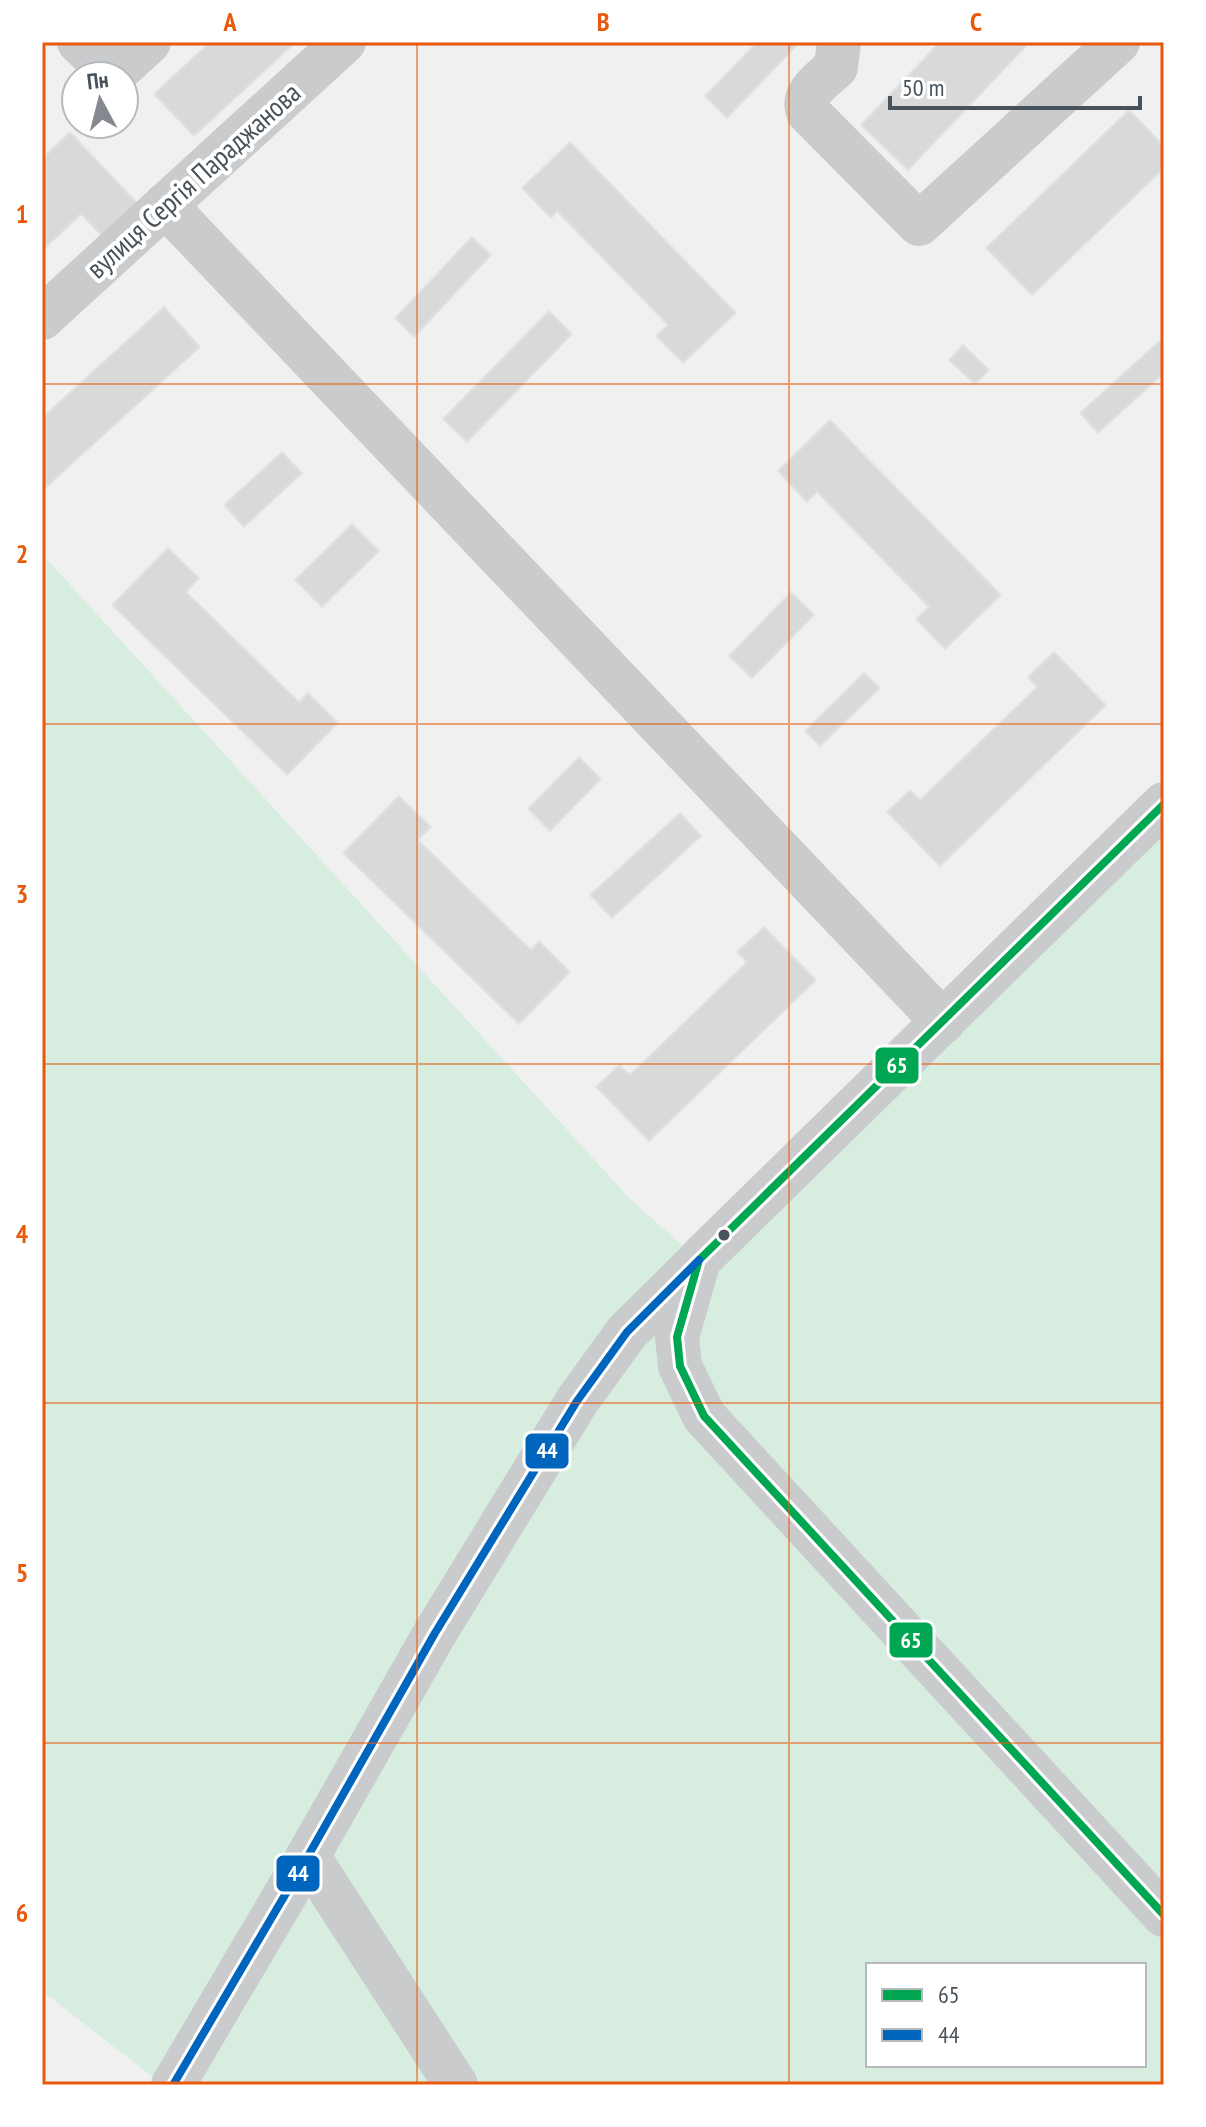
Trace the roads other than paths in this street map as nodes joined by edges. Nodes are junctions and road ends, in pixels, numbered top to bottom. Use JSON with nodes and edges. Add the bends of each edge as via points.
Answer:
{"nodes":[{"id":1,"x":79,"y":42,"type":"edge"},
{"id":2,"x":149,"y":42,"type":"edge"},
{"id":3,"x":344,"y":42,"type":"edge"},
{"id":4,"x":839,"y":42,"type":"edge"},
{"id":5,"x":1118,"y":42,"type":"edge"},
{"id":6,"x":165,"y":205,"type":"junction"},
{"id":7,"x":42,"y":318,"type":"edge"},
{"id":8,"x":1164,"y":804,"type":"edge"},
{"id":9,"x":943,"y":1022,"type":"junction"},
{"id":10,"x":699,"y":1260,"type":"junction"},
{"id":11,"x":308,"y":1856,"type":"junction"},
{"id":12,"x":1164,"y":1915,"type":"edge"},
{"id":13,"x":173,"y":2085,"type":"edge"},
{"id":14,"x":456,"y":2085,"type":"edge"}],
"edges":[{"from":1,"to":2,"type":"street","via":[[113,75]]},
{"from":3,"to":6,"type":"street","name":"вулиця Сергія Параджанова"},
{"from":4,"to":5,"type":"street","via":[[836,67],[807,94],[808,112],[919,224]]},
{"from":6,"to":7,"type":"street","name":"вулиця Сергія Параджанова"},
{"from":6,"to":9,"type":"street"},
{"from":8,"to":9,"type":"street"},
{"from":9,"to":10,"type":"street"},
{"from":10,"to":11,"type":"street","via":[[627,1332],[577,1401],[435,1633]]},
{"from":10,"to":12,"type":"street","via":[[677,1337],[680,1366],[704,1416]]},
{"from":11,"to":13,"type":"street"},
{"from":11,"to":14,"type":"street"}]}
